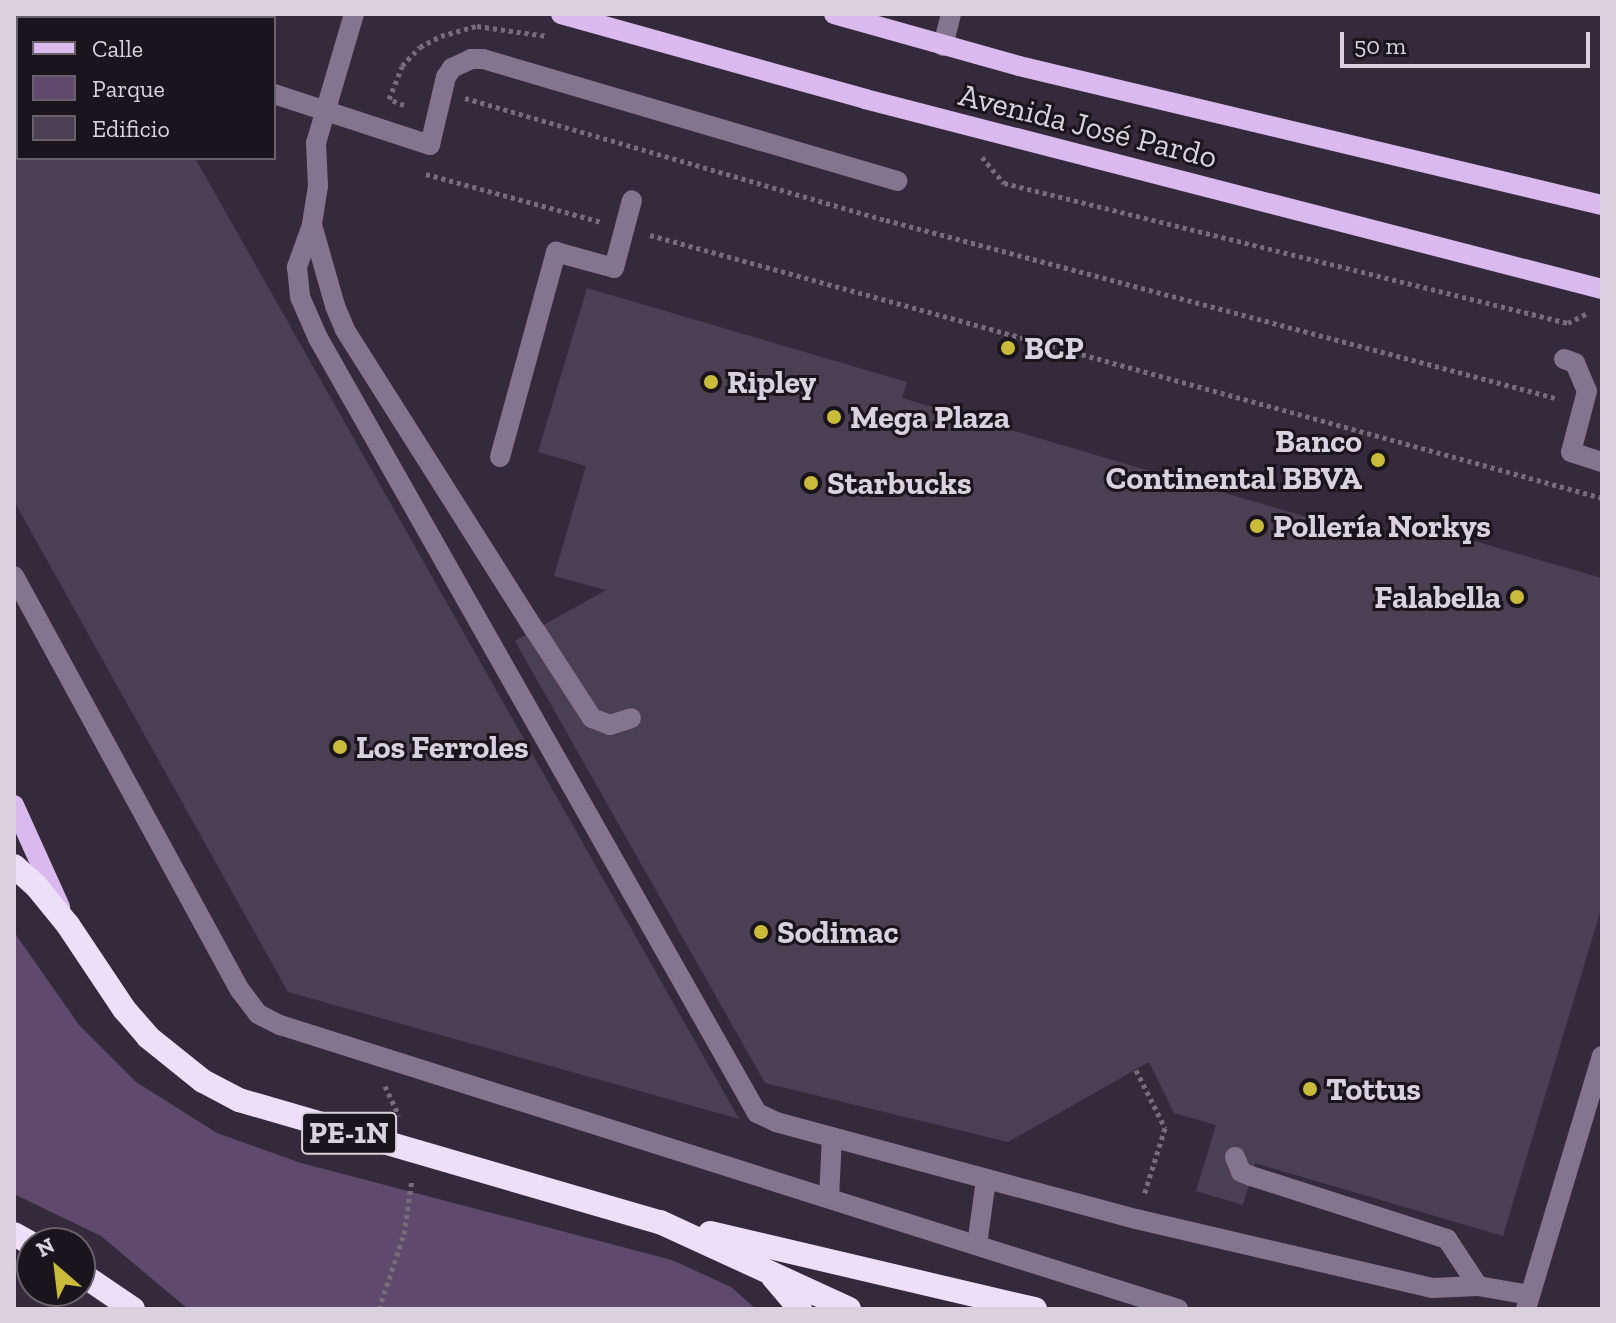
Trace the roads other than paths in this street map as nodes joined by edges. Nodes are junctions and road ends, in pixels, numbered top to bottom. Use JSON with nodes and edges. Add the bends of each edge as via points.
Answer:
{"nodes":[{"id":1,"x":354,"y":14,"type":"edge"},
{"id":2,"x":561,"y":14,"type":"edge"},
{"id":3,"x":834,"y":14,"type":"edge"},
{"id":4,"x":951,"y":14,"type":"edge"},
{"id":5,"x":943,"y":46,"type":"junction"},
{"id":6,"x":276,"y":95,"type":"edge"},
{"id":7,"x":325,"y":109,"type":"junction"},
{"id":8,"x":897,"y":181,"type":"dead end"},
{"id":9,"x":632,"y":200,"type":"dead end"},
{"id":10,"x":1602,"y":205,"type":"edge"},
{"id":11,"x":312,"y":225,"type":"junction"},
{"id":12,"x":1602,"y":289,"type":"edge"},
{"id":13,"x":1564,"y":359,"type":"dead end"},
{"id":14,"x":500,"y":457,"type":"dead end"},
{"id":15,"x":1602,"y":462,"type":"edge"},
{"id":16,"x":14,"y":576,"type":"edge"},
{"id":17,"x":631,"y":718,"type":"dead end"},
{"id":18,"x":14,"y":805,"type":"edge"},
{"id":19,"x":14,"y":866,"type":"edge"},
{"id":20,"x":68,"y":925,"type":"junction"},
{"id":21,"x":1602,"y":1056,"type":"edge"},
{"id":22,"x":832,"y":1137,"type":"junction"},
{"id":23,"x":1235,"y":1157,"type":"dead end"},
{"id":24,"x":986,"y":1179,"type":"junction"},
{"id":25,"x":829,"y":1198,"type":"junction"},
{"id":26,"x":660,"y":1222,"type":"junction"},
{"id":27,"x":977,"y":1245,"type":"junction"},
{"id":28,"x":769,"y":1272,"type":"junction"},
{"id":29,"x":96,"y":1284,"type":"edge"},
{"id":30,"x":1478,"y":1286,"type":"junction"},
{"id":31,"x":1527,"y":1302,"type":"edge"},
{"id":32,"x":133,"y":1309,"type":"edge"},
{"id":33,"x":800,"y":1309,"type":"edge"},
{"id":34,"x":849,"y":1309,"type":"edge"},
{"id":35,"x":1035,"y":1309,"type":"edge"},
{"id":36,"x":1178,"y":1309,"type":"edge"}],
"edges":[{"from":1,"to":7,"type":"street"},
{"from":2,"to":12,"type":"main road","name":"Avenida José Pardo","via":[[865,99]]},
{"from":3,"to":5,"type":"main road","name":"Avenida José Pardo"},
{"from":4,"to":5,"type":"street"},
{"from":5,"to":10,"type":"main road","name":"Avenida José Pardo"},
{"from":6,"to":7,"type":"street"},
{"from":7,"to":8,"type":"street","via":[[430,145],[446,77],[452,68],[483,59]]},
{"from":7,"to":11,"type":"street","via":[[316,143],[318,186]]},
{"from":9,"to":14,"type":"street","via":[[614,268],[556,252]]},
{"from":11,"to":17,"type":"street","via":[[345,330],[543,643],[592,718],[610,725]]},
{"from":11,"to":22,"type":"street","via":[[297,267],[297,285],[318,338],[757,1113]]},
{"from":13,"to":15,"type":"street","via":[[1575,363],[1587,391],[1571,452]]},
{"from":16,"to":25,"type":"street","via":[[240,990],[258,1014]]},
{"from":18,"to":20,"type":"main road"},
{"from":19,"to":20,"type":"highway","number":"PE-1N"},
{"from":20,"to":26,"type":"highway","number":"PE-1N","via":[[148,1037],[203,1081],[239,1100]]},
{"from":21,"to":31,"type":"street"},
{"from":22,"to":24,"type":"street"},
{"from":22,"to":25,"type":"street"},
{"from":23,"to":30,"type":"street","via":[[1241,1172],[1251,1176],[1447,1239]]},
{"from":24,"to":27,"type":"street"},
{"from":24,"to":30,"type":"street","via":[[1432,1288]]},
{"from":25,"to":27,"type":"street"},
{"from":26,"to":28,"type":"highway","number":"PE-1N"},
{"from":26,"to":35,"type":"highway"},
{"from":27,"to":36,"type":"street"},
{"from":28,"to":33,"type":"highway"},
{"from":28,"to":34,"type":"highway","number":"PE-1N"},
{"from":29,"to":32,"type":"highway"},
{"from":30,"to":31,"type":"street"}]}
